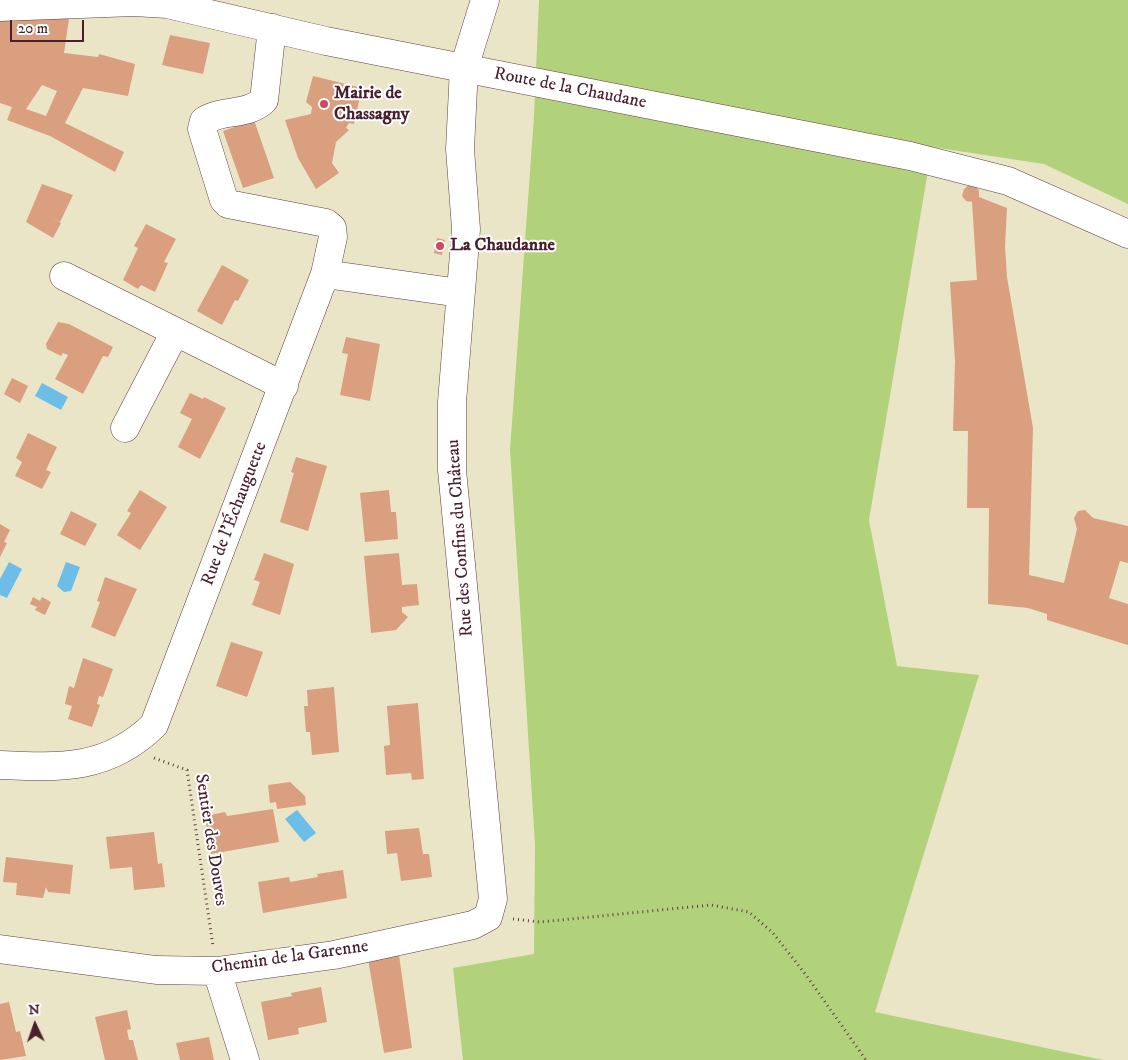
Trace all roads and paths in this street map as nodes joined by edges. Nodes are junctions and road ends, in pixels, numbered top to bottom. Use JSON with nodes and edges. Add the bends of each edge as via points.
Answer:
{"nodes":[{"id":1,"x":485,"y":0,"type":"edge"},
{"id":2,"x":0,"y":7,"type":"edge"},
{"id":3,"x":272,"y":28,"type":"junction"},
{"id":4,"x":464,"y":68,"type":"junction"},
{"id":5,"x":1128,"y":234,"type":"edge"},
{"id":6,"x":325,"y":274,"type":"junction"},
{"id":7,"x":64,"y":276,"type":"dead end"},
{"id":8,"x":460,"y":293,"type":"junction"},
{"id":9,"x":175,"y":332,"type":"junction"},
{"id":10,"x":284,"y":386,"type":"junction"},
{"id":11,"x":125,"y":428,"type":"dead end"},
{"id":12,"x":138,"y":741,"type":"junction"},
{"id":13,"x":0,"y":765,"type":"edge"},
{"id":14,"x":488,"y":917,"type":"junction"},
{"id":15,"x":0,"y":950,"type":"edge"},
{"id":16,"x":217,"y":971,"type":"junction"},
{"id":17,"x":245,"y":1060,"type":"edge"},
{"id":18,"x":866,"y":1060,"type":"edge"}],
"edges":[{"from":1,"to":4,"type":"street","name":"Rue des Confins du Château"},
{"from":2,"to":3,"type":"street","name":"Route de la Chaudane","via":[[155,2]]},
{"from":3,"to":4,"type":"street","name":"Route de la Chaudane"},
{"from":3,"to":6,"type":"street","name":"Rue de l'Échauguette","via":[[264,100],[258,107],[210,116],[202,129],[228,204],[326,223],[332,228]]},
{"from":4,"to":5,"type":"street","name":"Route de la Chaudane","via":[[928,161],[1008,181]]},
{"from":4,"to":8,"type":"street","name":"Rue des Confins du Château","via":[[460,149],[466,229]]},
{"from":6,"to":8,"type":"street"},
{"from":6,"to":10,"type":"street","name":"Rue de l'Échauguette"},
{"from":7,"to":9,"type":"street"},
{"from":8,"to":14,"type":"street","name":"Rue des Confins du Château","via":[[452,402],[452,470],[493,899]]},
{"from":9,"to":10,"type":"street"},
{"from":9,"to":11,"type":"street"},
{"from":10,"to":12,"type":"street","name":"Rue de l'Échauguette","via":[[154,725]]},
{"from":12,"to":13,"type":"street","name":"Rue de l'Échauguette","via":[[98,761],[61,766]]},
{"from":12,"to":16,"type":"path","name":"Sentier des Douves","via":[[155,760],[187,770]]},
{"from":14,"to":16,"type":"street","name":"Chemin de la Garenne","via":[[473,925],[334,955]]},
{"from":14,"to":18,"type":"path","via":[[540,922],[712,905],[749,912],[773,933]]},
{"from":15,"to":16,"type":"street","name":"Chemin de la Garenne","via":[[156,970]]},
{"from":16,"to":17,"type":"street"}]}
